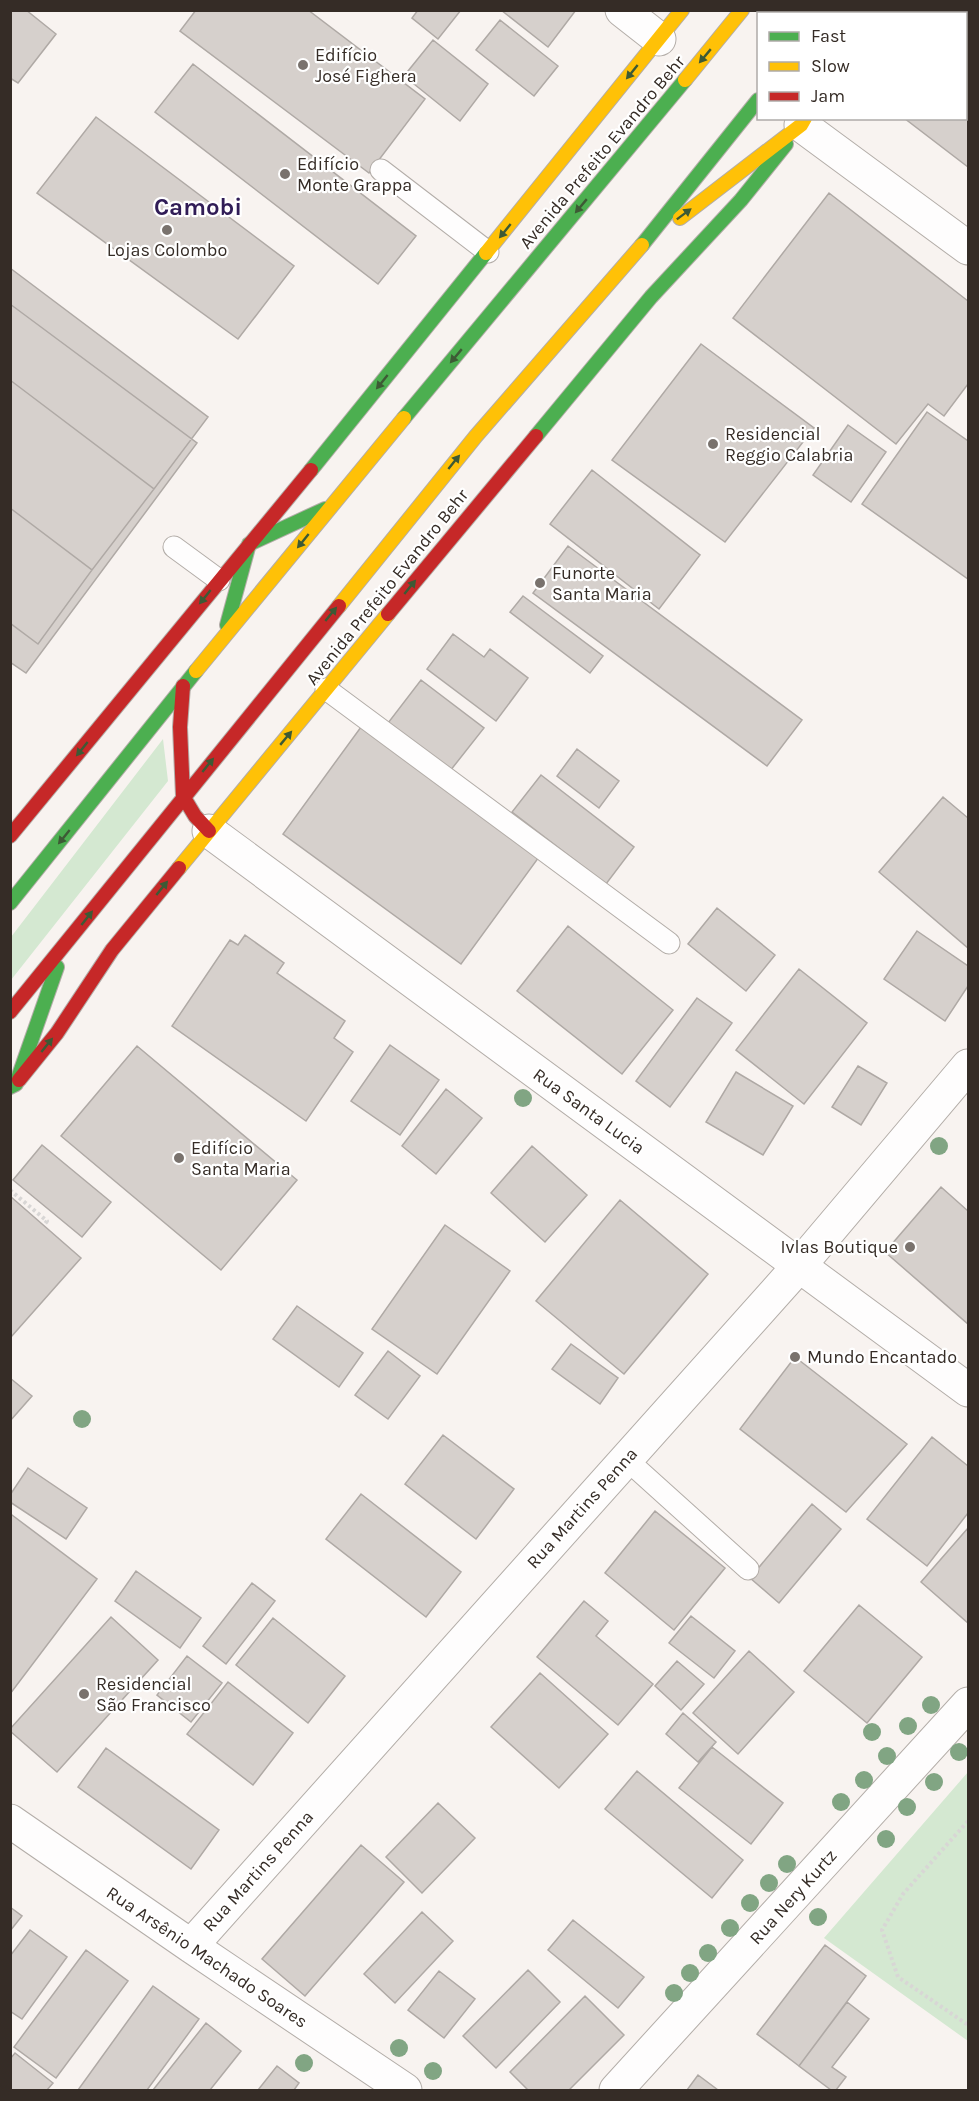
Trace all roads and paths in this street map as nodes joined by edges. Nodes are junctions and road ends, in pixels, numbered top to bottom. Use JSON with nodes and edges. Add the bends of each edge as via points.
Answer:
{"nodes":[{"id":1,"x":622,"y":10,"type":"edge"},
{"id":2,"x":682,"y":10,"type":"edge"},
{"id":3,"x":742,"y":10,"type":"edge"},
{"id":4,"x":658,"y":39,"type":"junction"},
{"id":5,"x":757,"y":102,"type":"edge"},
{"id":6,"x":804,"y":121,"type":"edge"},
{"id":7,"x":381,"y":170,"type":"dead end"},
{"id":8,"x":969,"y":248,"type":"edge"},
{"id":9,"x":638,"y":250,"type":"junction"},
{"id":10,"x":488,"y":252,"type":"junction"},
{"id":11,"x":332,"y":506,"type":"junction"},
{"id":12,"x":249,"y":544,"type":"junction"},
{"id":13,"x":174,"y":547,"type":"dead end"},
{"id":14,"x":219,"y":580,"type":"junction"},
{"id":15,"x":223,"y":637,"type":"junction"},
{"id":16,"x":183,"y":686,"type":"junction"},
{"id":17,"x":326,"y":689,"type":"junction"},
{"id":18,"x":183,"y":796,"type":"junction"},
{"id":19,"x":209,"y":831,"type":"junction"},
{"id":20,"x":10,"y":836,"type":"edge"},
{"id":21,"x":10,"y":903,"type":"edge"},
{"id":22,"x":669,"y":943,"type":"dead end"},
{"id":23,"x":64,"y":947,"type":"junction"},
{"id":24,"x":10,"y":1012,"type":"edge"},
{"id":25,"x":969,"y":1066,"type":"edge"},
{"id":26,"x":12,"y":1087,"type":"edge"},
{"id":27,"x":10,"y":1190,"type":"edge"},
{"id":28,"x":44,"y":1225,"type":"dead end"},
{"id":29,"x":799,"y":1266,"type":"junction"},
{"id":30,"x":969,"y":1390,"type":"edge"},
{"id":31,"x":626,"y":1459,"type":"junction"},
{"id":32,"x":748,"y":1569,"type":"dead end"},
{"id":33,"x":969,"y":1704,"type":"edge"},
{"id":34,"x":10,"y":1821,"type":"edge"},
{"id":35,"x":969,"y":1821,"type":"edge"},
{"id":36,"x":191,"y":1946,"type":"junction"},
{"id":37,"x":969,"y":2025,"type":"edge"},
{"id":38,"x":405,"y":2091,"type":"edge"},
{"id":39,"x":616,"y":2091,"type":"edge"}],
"edges":[{"from":1,"to":4,"type":"street"},
{"from":2,"to":4,"type":"main road","name":"Avenida Prefeito Evandro Behr"},
{"from":3,"to":11,"type":"main road","name":"Avenida Prefeito Evandro Behr","one_way":true},
{"from":4,"to":10,"type":"main road","name":"Avenida Prefeito Evandro Behr","one_way":true},
{"from":5,"to":9,"type":"main road","name":"Avenida Prefeito Evandro Behr"},
{"from":6,"to":8,"type":"street"},
{"from":9,"to":6,"type":"main road","one_way":true},
{"from":17,"to":6,"type":"main road","name":"Avenida Prefeito Evandro Behr","one_way":true,"via":[[651,297],[741,200]]},
{"from":7,"to":10,"type":"lane"},
{"from":18,"to":9,"type":"main road","name":"Avenida Prefeito Evandro Behr","one_way":true,"via":[[476,436]]},
{"from":10,"to":12,"type":"main road","name":"Avenida Prefeito Evandro Behr","one_way":true},
{"from":11,"to":12,"type":"main road"},
{"from":11,"to":15,"type":"main road","name":"Avenida Prefeito Evandro Behr","one_way":true},
{"from":12,"to":14,"type":"main road","name":"Avenida Prefeito Evandro Behr"},
{"from":12,"to":15,"type":"main road"},
{"from":13,"to":14,"type":"lane"},
{"from":14,"to":20,"type":"main road","name":"Avenida Prefeito Evandro Behr","one_way":true},
{"from":15,"to":16,"type":"main road","name":"Avenida Prefeito Evandro Behr"},
{"from":16,"to":18,"type":"main road"},
{"from":16,"to":21,"type":"main road","name":"Avenida Prefeito Evandro Behr","one_way":true},
{"from":19,"to":17,"type":"main road","name":"Avenida Prefeito Evandro Behr","one_way":true},
{"from":17,"to":22,"type":"lane"},
{"from":18,"to":19,"type":"main road"},
{"from":23,"to":18,"type":"main road","name":"Avenida Prefeito Evandro Behr","one_way":true},
{"from":26,"to":19,"type":"main road","name":"Avenida Prefeito Evandro Behr","one_way":true,"via":[[57,1033],[112,950]]},
{"from":19,"to":29,"type":"street","name":"Rua Santa Lucia"},
{"from":23,"to":24,"type":"main road","name":"Avenida Prefeito Evandro Behr"},
{"from":23,"to":26,"type":"main road"},
{"from":25,"to":29,"type":"street","name":"Rua Martins Penna"},
{"from":27,"to":28,"type":"path","via":[[47,1221]]},
{"from":29,"to":30,"type":"street","name":"Rua Santa Lucia"},
{"from":29,"to":31,"type":"street","name":"Rua Martins Penna"},
{"from":31,"to":32,"type":"lane"},
{"from":31,"to":36,"type":"street","name":"Rua Martins Penna"},
{"from":33,"to":39,"type":"street","name":"Rua Nery Kurtz"},
{"from":34,"to":36,"type":"street","name":"Rua Arsênio Machado Soares"},
{"from":35,"to":37,"type":"path","via":[[903,1894],[882,1930],[898,1977]]},
{"from":36,"to":38,"type":"street","name":"Rua Arsênio Machado Soares"}]}
